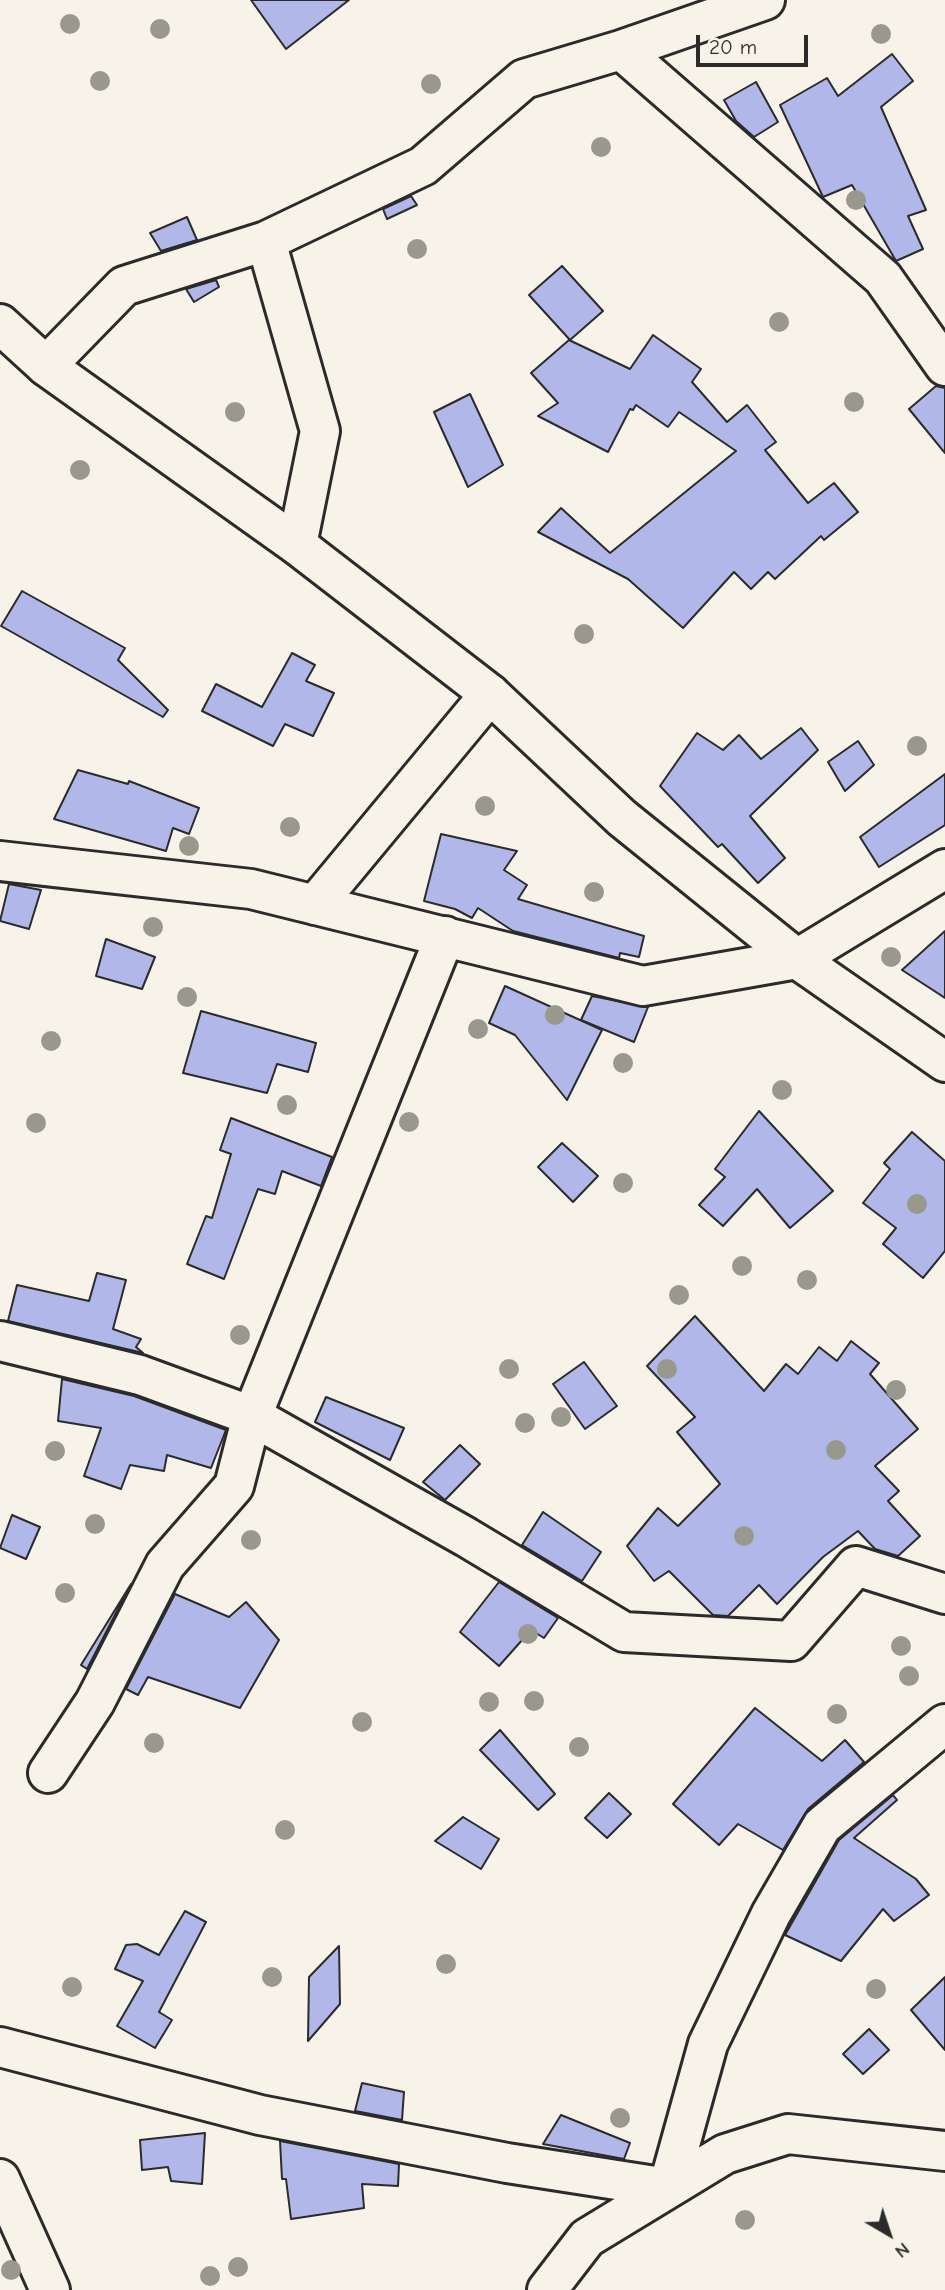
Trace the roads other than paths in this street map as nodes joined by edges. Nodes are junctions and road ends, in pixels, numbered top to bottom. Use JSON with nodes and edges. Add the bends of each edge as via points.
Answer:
{"nodes":[{"id":1,"x":765,"y":0,"type":"edge"},
{"id":2,"x":621,"y":50,"type":"junction"},
{"id":3,"x":266,"y":241,"type":"junction"},
{"id":4,"x":0,"y":324,"type":"edge"},
{"id":5,"x":46,"y":366,"type":"junction"},
{"id":6,"x":945,"y":366,"type":"edge"},
{"id":7,"x":297,"y":545,"type":"junction"},
{"id":8,"x":489,"y":694,"type":"junction"},
{"id":9,"x":0,"y":861,"type":"edge"},
{"id":10,"x":945,"y":869,"type":"edge"},
{"id":11,"x":315,"y":905,"type":"junction"},
{"id":12,"x":445,"y":936,"type":"junction"},
{"id":13,"x":797,"y":959,"type":"junction"},
{"id":14,"x":945,"y":1062,"type":"edge"},
{"id":15,"x":0,"y":1341,"type":"edge"},
{"id":16,"x":252,"y":1416,"type":"junction"},
{"id":17,"x":945,"y":1594,"type":"edge"},
{"id":18,"x":945,"y":1724,"type":"edge"},
{"id":19,"x":48,"y":1773,"type":"dead end"},
{"id":20,"x":0,"y":2047,"type":"edge"},
{"id":21,"x":945,"y":2151,"type":"edge"},
{"id":22,"x":0,"y":2179,"type":"edge"},
{"id":23,"x":668,"y":2188,"type":"junction"},
{"id":24,"x":50,"y":2290,"type":"edge"},
{"id":25,"x":547,"y":2290,"type":"edge"}],
"edges":[{"from":1,"to":2,"type":"street"},
{"from":2,"to":3,"type":"street","via":[[524,79],[424,166]]},
{"from":2,"to":6,"type":"street","via":[[883,278]]},
{"from":3,"to":5,"type":"street","via":[[124,286]]},
{"from":3,"to":7,"type":"street","via":[[320,431]]},
{"from":4,"to":5,"type":"street"},
{"from":5,"to":7,"type":"street"},
{"from":7,"to":8,"type":"street"},
{"from":8,"to":11,"type":"street"},
{"from":8,"to":13,"type":"street","via":[[622,818]]},
{"from":9,"to":11,"type":"street","via":[[251,889]]},
{"from":10,"to":13,"type":"street"},
{"from":11,"to":12,"type":"street"},
{"from":12,"to":13,"type":"street","via":[[643,986]]},
{"from":12,"to":16,"type":"street"},
{"from":13,"to":14,"type":"street"},
{"from":15,"to":16,"type":"street","via":[[140,1375]]},
{"from":16,"to":17,"type":"street","via":[[624,1632],[792,1641],[856,1566]]},
{"from":16,"to":19,"type":"street","via":[[234,1486],[165,1565],[95,1702]]},
{"from":18,"to":23,"type":"street","via":[[822,1826],[771,1914],[708,2044]]},
{"from":20,"to":23,"type":"street","via":[[260,2115],[507,2163]]},
{"from":21,"to":23,"type":"street","via":[[788,2134],[725,2154]]},
{"from":22,"to":24,"type":"street"},
{"from":23,"to":25,"type":"street","via":[[587,2238]]}]}
